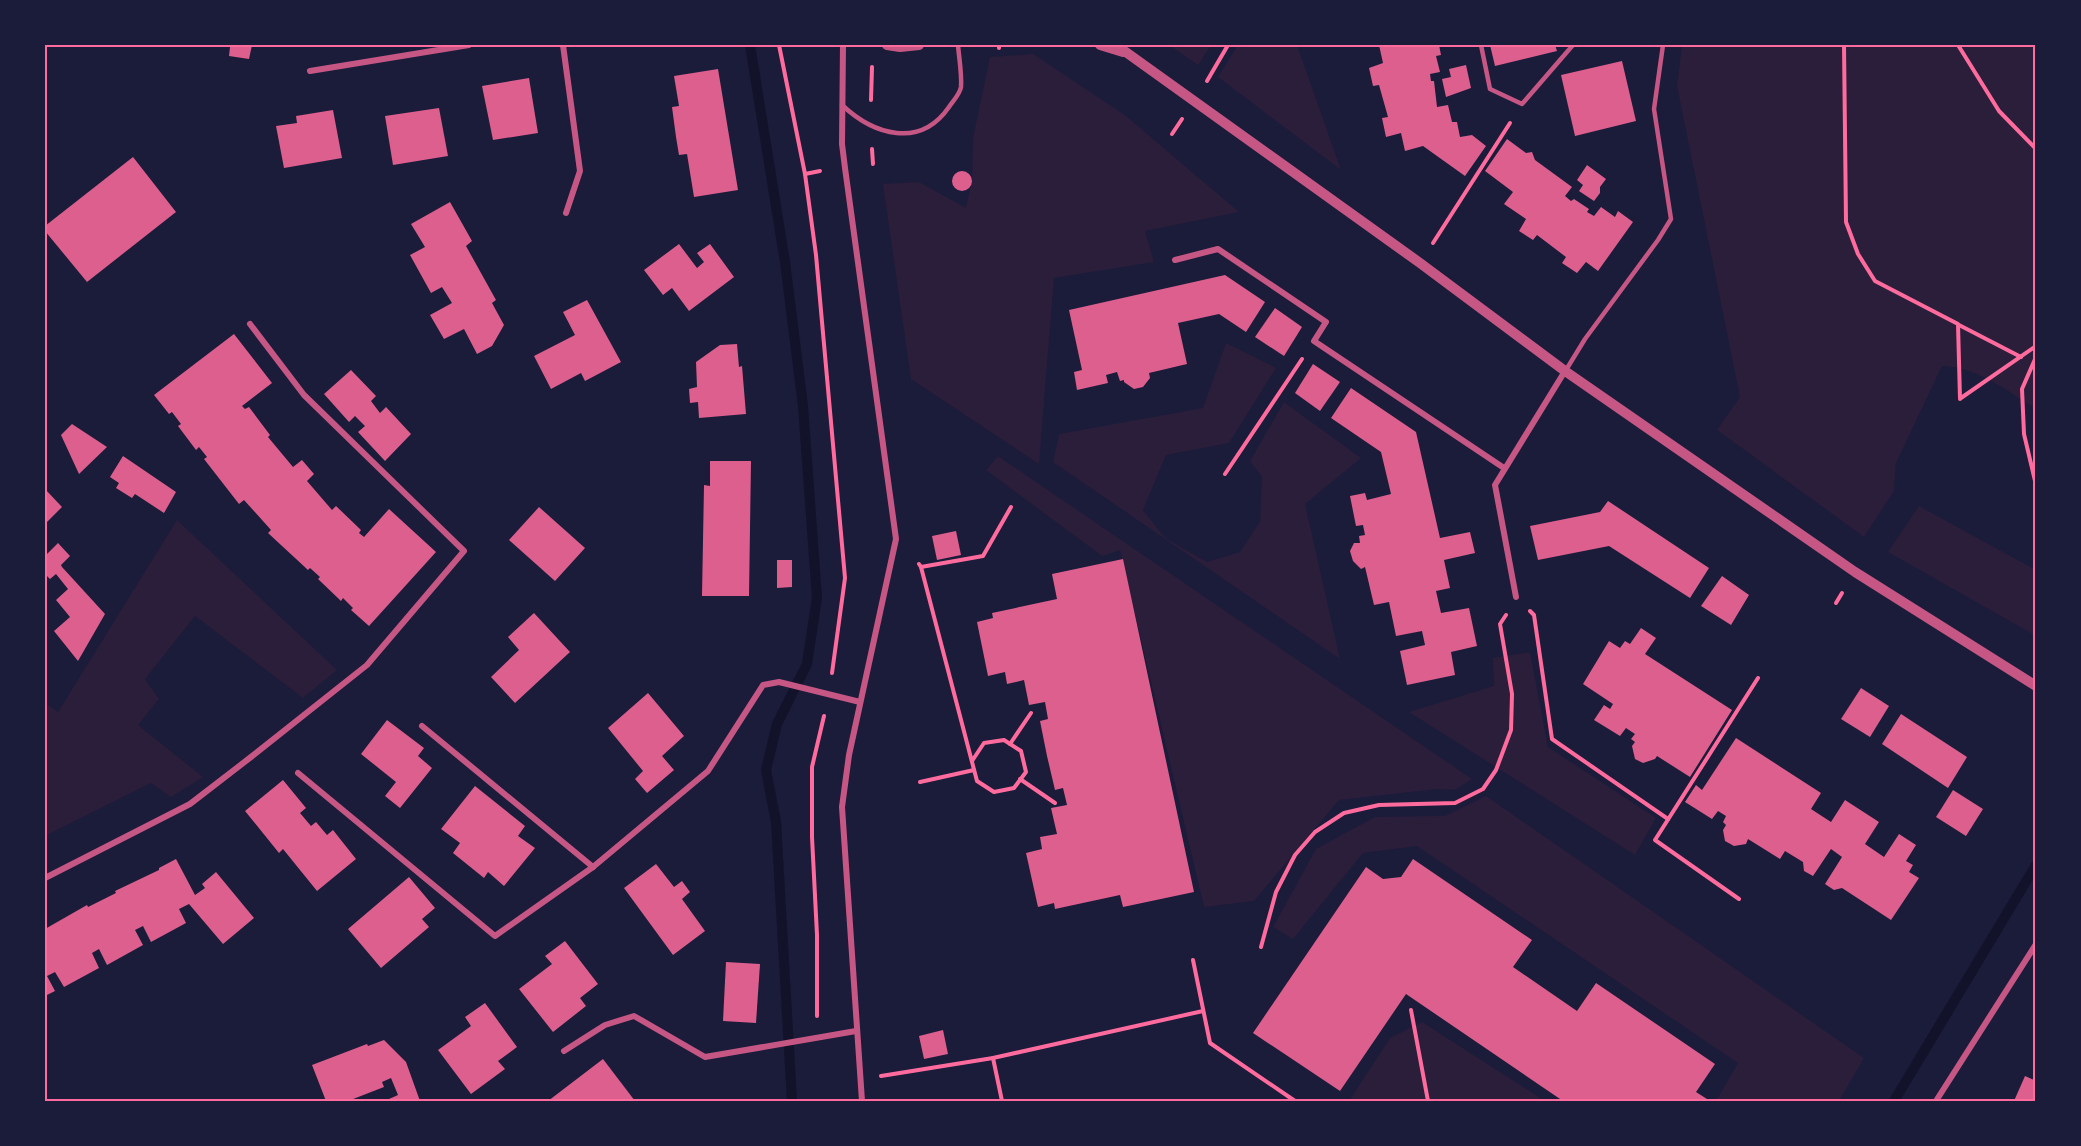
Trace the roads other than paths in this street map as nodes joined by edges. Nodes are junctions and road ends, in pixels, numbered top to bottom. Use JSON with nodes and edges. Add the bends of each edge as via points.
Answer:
{"nodes":[{"id":1,"x":469,"y":45,"type":"edge"},
{"id":2,"x":563,"y":45,"type":"edge"},
{"id":3,"x":843,"y":45,"type":"edge"},
{"id":4,"x":887,"y":45,"type":"edge"},
{"id":5,"x":919,"y":45,"type":"edge"},
{"id":6,"x":958,"y":45,"type":"edge"},
{"id":7,"x":1100,"y":45,"type":"edge"},
{"id":8,"x":1116,"y":45,"type":"edge"},
{"id":9,"x":1481,"y":45,"type":"edge"},
{"id":10,"x":1573,"y":45,"type":"edge"},
{"id":11,"x":1663,"y":45,"type":"edge"},
{"id":12,"x":1127,"y":54,"type":"junction"},
{"id":13,"x":310,"y":71,"type":"dead end"},
{"id":14,"x":842,"y":105,"type":"junction"},
{"id":15,"x":566,"y":213,"type":"dead end"},
{"id":16,"x":1175,"y":260,"type":"dead end"},
{"id":17,"x":250,"y":324,"type":"dead end"},
{"id":18,"x":1565,"y":371,"type":"junction"},
{"id":19,"x":1504,"y":468,"type":"junction"},
{"id":20,"x":1516,"y":597,"type":"road end"},
{"id":21,"x":2036,"y":686,"type":"edge"},
{"id":22,"x":860,"y":702,"type":"junction"},
{"id":23,"x":422,"y":726,"type":"dead end"},
{"id":24,"x":298,"y":773,"type":"dead end"},
{"id":25,"x":592,"y":867,"type":"junction"},
{"id":26,"x":45,"y":878,"type":"edge"},
{"id":27,"x":2036,"y":944,"type":"edge"},
{"id":28,"x":856,"y":1031,"type":"junction"},
{"id":29,"x":564,"y":1051,"type":"dead end"},
{"id":30,"x":862,"y":1101,"type":"edge"},
{"id":31,"x":1936,"y":1101,"type":"edge"}],
"edges":[{"from":1,"to":13,"type":"street"},
{"from":2,"to":15,"type":"street","via":[[580,171]]},
{"from":3,"to":14,"type":"street"},
{"from":4,"to":5,"type":"street"},
{"from":6,"to":14,"type":"lane","via":[[961,89],[940,120],[914,134],[883,132]]},
{"from":7,"to":12,"type":"street"},
{"from":8,"to":12,"type":"street"},
{"from":9,"to":10,"type":"lane","via":[[1490,88],[1522,105]]},
{"from":11,"to":18,"type":"lane","via":[[1654,109],[1671,219]]},
{"from":12,"to":18,"type":"street"},
{"from":14,"to":22,"type":"street","via":[[845,168],[896,539]]},
{"from":16,"to":19,"type":"street","via":[[1218,249],[1326,321],[1314,340]]},
{"from":17,"to":26,"type":"street","via":[[304,395],[464,552],[367,665],[251,757],[190,804]]},
{"from":18,"to":19,"type":"street"},
{"from":18,"to":21,"type":"street","via":[[1856,572]]},
{"from":19,"to":20,"type":"street","via":[[1495,485]]},
{"from":22,"to":25,"type":"street","via":[[779,682],[763,685],[708,771]]},
{"from":22,"to":28,"type":"street","via":[[842,807]]},
{"from":23,"to":25,"type":"street"},
{"from":24,"to":25,"type":"street","via":[[495,936]]},
{"from":27,"to":31,"type":"street"},
{"from":28,"to":29,"type":"street","via":[[705,1057],[634,1016],[605,1025]]},
{"from":28,"to":30,"type":"street"}]}
